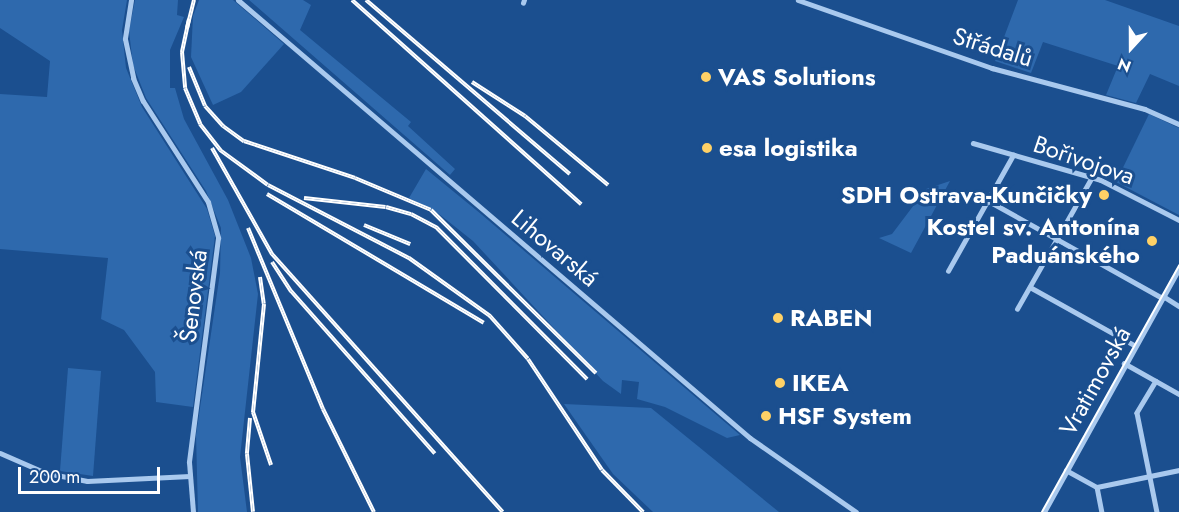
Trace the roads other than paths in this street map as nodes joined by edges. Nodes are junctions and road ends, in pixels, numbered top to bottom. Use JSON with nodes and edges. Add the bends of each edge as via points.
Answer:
{"nodes":[{"id":1,"x":131,"y":0,"type":"edge"},
{"id":2,"x":238,"y":0,"type":"edge"},
{"id":3,"x":798,"y":0,"type":"edge"},
{"id":4,"x":1179,"y":124,"type":"edge"},
{"id":5,"x":973,"y":143,"type":"dead end"},
{"id":6,"x":1013,"y":155,"type":"junction"},
{"id":7,"x":1092,"y":177,"type":"junction"},
{"id":8,"x":987,"y":200,"type":"junction"},
{"id":9,"x":1179,"y":220,"type":"edge"},
{"id":10,"x":1057,"y":239,"type":"junction"},
{"id":11,"x":1179,"y":268,"type":"edge"},
{"id":12,"x":948,"y":271,"type":"dead end"},
{"id":13,"x":1030,"y":287,"type":"junction"},
{"id":14,"x":1162,"y":297,"type":"junction"},
{"id":15,"x":1179,"y":306,"type":"edge"},
{"id":16,"x":1017,"y":309,"type":"dead end"},
{"id":17,"x":1134,"y":345,"type":"junction"},
{"id":18,"x":1124,"y":363,"type":"junction"},
{"id":19,"x":1156,"y":381,"type":"junction"},
{"id":20,"x":1178,"y":392,"type":"edge"},
{"id":21,"x":0,"y":453,"type":"edge"},
{"id":22,"x":1066,"y":470,"type":"junction"},
{"id":23,"x":1179,"y":470,"type":"edge"},
{"id":24,"x":190,"y":476,"type":"junction"},
{"id":25,"x":1150,"y":476,"type":"junction"},
{"id":26,"x":1097,"y":487,"type":"junction"},
{"id":27,"x":193,"y":512,"type":"edge"},
{"id":28,"x":856,"y":512,"type":"edge"},
{"id":29,"x":1044,"y":512,"type":"edge"},
{"id":30,"x":1102,"y":512,"type":"edge"},
{"id":31,"x":1157,"y":512,"type":"edge"}],
"edges":[{"from":1,"to":24,"type":"street","name":"Šenovská","via":[[125,39],[134,78],[143,101],[208,202],[218,238]]},
{"from":2,"to":28,"type":"street","name":"Lihovarská","via":[[750,438]]},
{"from":3,"to":4,"type":"street","name":"Střádalů","via":[[992,68],[1145,109]]},
{"from":5,"to":6,"type":"street","name":"Bořivojova"},
{"from":6,"to":7,"type":"street","name":"Bořivojova"},
{"from":6,"to":8,"type":"street"},
{"from":7,"to":9,"type":"street","name":"Bořivojova"},
{"from":7,"to":10,"type":"street"},
{"from":8,"to":10,"type":"street"},
{"from":8,"to":12,"type":"street"},
{"from":10,"to":13,"type":"street"},
{"from":10,"to":14,"type":"street"},
{"from":11,"to":14,"type":"street","name":"Vratimovská"},
{"from":13,"to":16,"type":"street"},
{"from":13,"to":17,"type":"street"},
{"from":14,"to":15,"type":"street"},
{"from":14,"to":17,"type":"street","name":"Vratimovská"},
{"from":17,"to":18,"type":"street","name":"Vratimovská"},
{"from":18,"to":19,"type":"street"},
{"from":18,"to":22,"type":"street","name":"Vratimovská"},
{"from":19,"to":20,"type":"street"},
{"from":19,"to":25,"type":"street","via":[[1137,413]]},
{"from":21,"to":24,"type":"street","via":[[46,473],[87,482]]},
{"from":22,"to":26,"type":"street"},
{"from":22,"to":29,"type":"street","name":"Vratimovská"},
{"from":23,"to":25,"type":"street"},
{"from":24,"to":27,"type":"street","name":"Šenovská"},
{"from":25,"to":26,"type":"street"},
{"from":25,"to":31,"type":"street"},
{"from":26,"to":30,"type":"street"}]}
